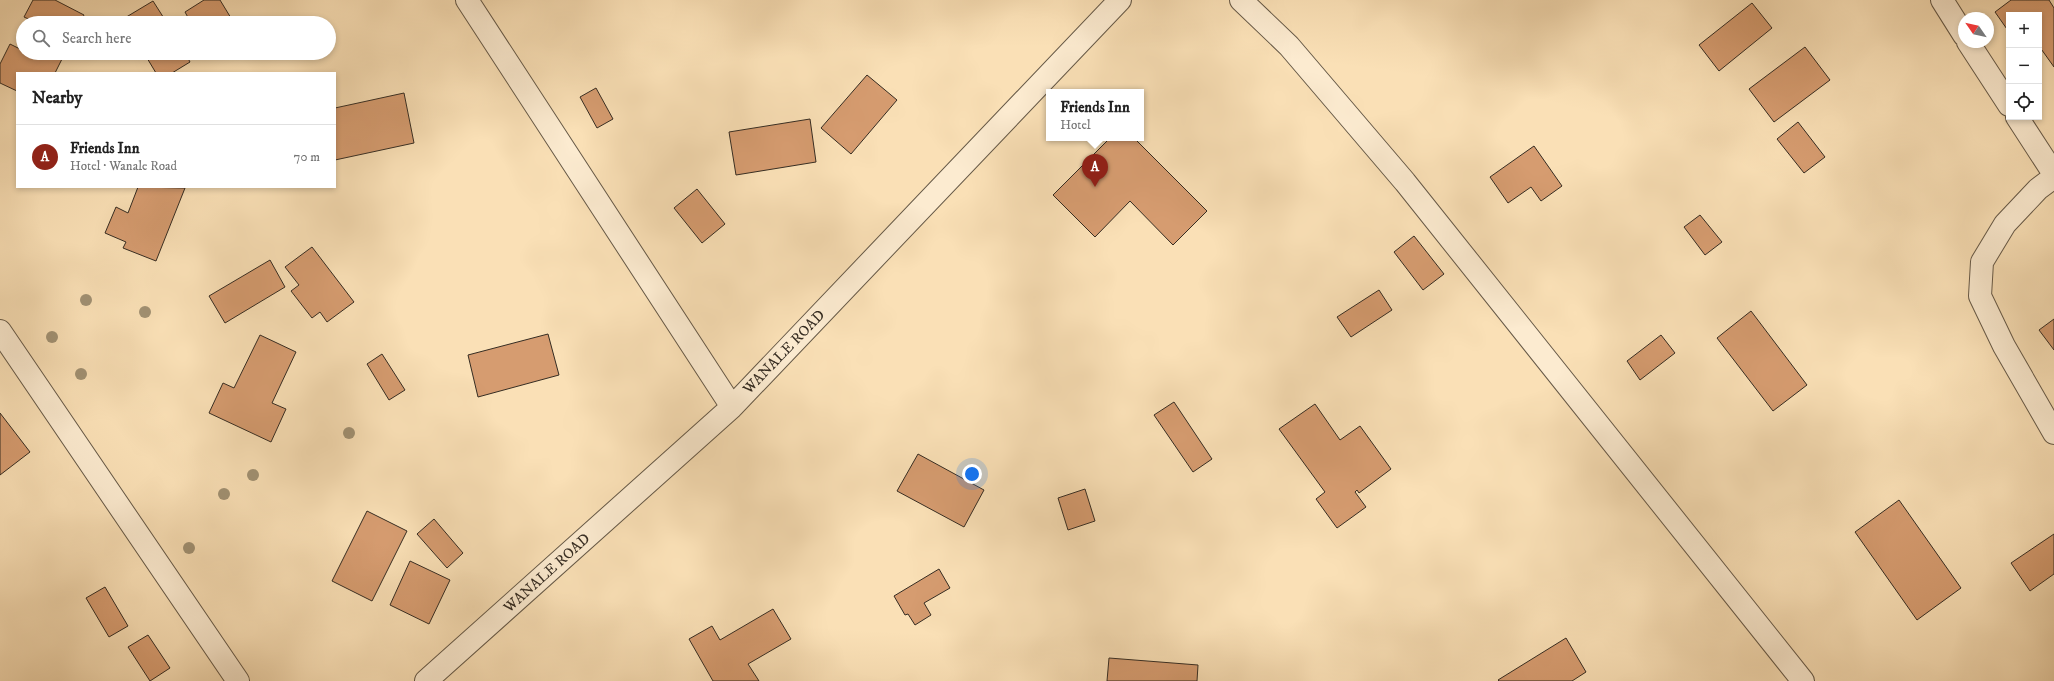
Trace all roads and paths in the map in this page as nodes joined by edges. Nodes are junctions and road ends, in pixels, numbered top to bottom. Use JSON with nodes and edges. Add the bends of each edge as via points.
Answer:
{"nodes":[{"id":1,"x":467,"y":0,"type":"edge"},
{"id":2,"x":1120,"y":0,"type":"edge"},
{"id":3,"x":1241,"y":0,"type":"edge"},
{"id":4,"x":1942,"y":0,"type":"edge"},
{"id":5,"x":1958,"y":25,"type":"edge"},
{"id":6,"x":1972,"y":48,"type":"edge"},
{"id":7,"x":2006,"y":100,"type":"edge"},
{"id":8,"x":2019,"y":120,"type":"edge"},
{"id":9,"x":2054,"y":176,"type":"edge"},
{"id":10,"x":0,"y":331,"type":"edge"},
{"id":11,"x":732,"y":407,"type":"junction"},
{"id":12,"x":2054,"y":434,"type":"edge"},
{"id":13,"x":238,"y":681,"type":"edge"},
{"id":14,"x":426,"y":681,"type":"edge"},
{"id":15,"x":1803,"y":681,"type":"edge"}],
"edges":[{"from":1,"to":11,"type":"street"},
{"from":2,"to":11,"type":"street","name":"WANALE ROAD"},
{"from":3,"to":15,"type":"street","via":[[1289,46],[1405,182]]},
{"from":4,"to":5,"type":"street"},
{"from":6,"to":7,"type":"street"},
{"from":8,"to":9,"type":"street"},
{"from":9,"to":12,"type":"street","via":[[2005,224],[1982,262],[1980,296],[2004,346]]},
{"from":10,"to":13,"type":"street"},
{"from":11,"to":14,"type":"street","name":"WANALE ROAD"}]}
